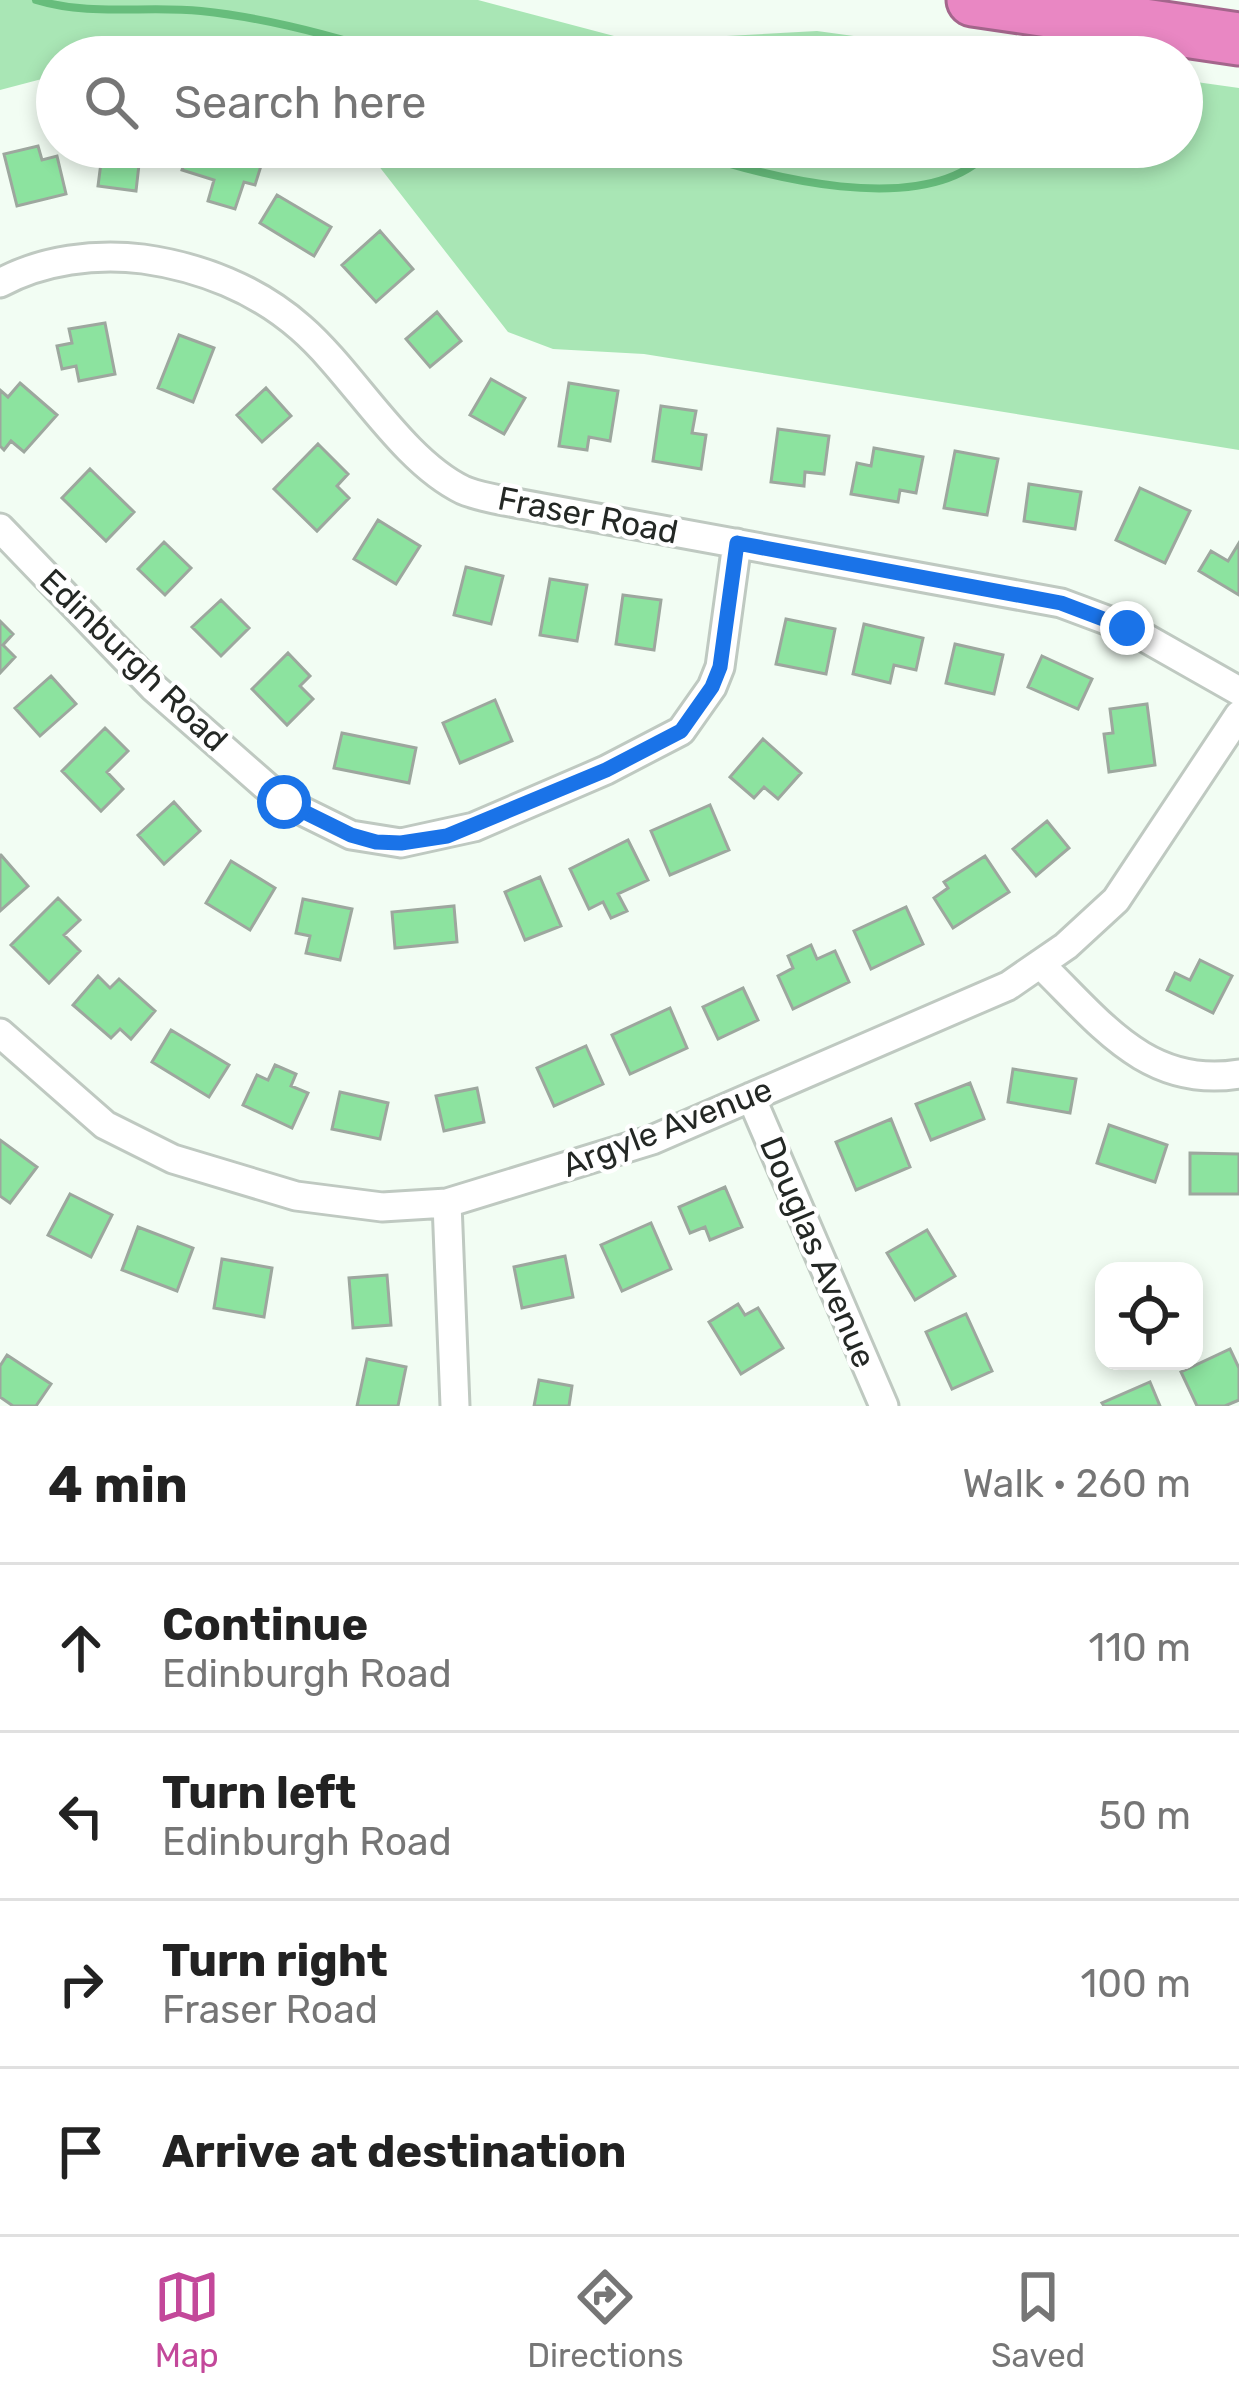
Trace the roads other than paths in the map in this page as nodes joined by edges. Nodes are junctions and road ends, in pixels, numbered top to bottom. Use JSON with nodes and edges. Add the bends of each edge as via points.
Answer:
{"nodes":[{"id":1,"x":973,"y":0,"type":"edge"},
{"id":2,"x":1239,"y":39,"type":"edge"},
{"id":3,"x":0,"y":283,"type":"edge"},
{"id":4,"x":0,"y":528,"type":"edge"},
{"id":5,"x":737,"y":543,"type":"junction"},
{"id":6,"x":1239,"y":691,"type":"edge"},
{"id":7,"x":1239,"y":716,"type":"edge"},
{"id":8,"x":1040,"y":964,"type":"junction"},
{"id":9,"x":0,"y":1033,"type":"edge"},
{"id":10,"x":1239,"y":1074,"type":"edge"},
{"id":11,"x":751,"y":1097,"type":"junction"},
{"id":12,"x":447,"y":1203,"type":"junction"},
{"id":13,"x":455,"y":1406,"type":"edge"},
{"id":14,"x":884,"y":1406,"type":"edge"}],
"edges":[{"from":1,"to":2,"type":"highway"},
{"from":3,"to":5,"type":"street","name":"Fraser Road","via":[[74,258],[125,257],[212,276],[301,327],[409,448],[462,489]]},
{"from":4,"to":5,"type":"street","name":"Edinburgh Road","via":[[153,687],[284,802],[351,835],[401,843],[474,827],[681,731],[720,667]]},
{"from":5,"to":6,"type":"street","name":"Fraser Road","via":[[1061,603],[1127,628]]},
{"from":7,"to":8,"type":"street","name":"Argyle Avenue","via":[[1116,900]]},
{"from":8,"to":10,"type":"street","via":[[1149,1063],[1191,1077]]},
{"from":8,"to":11,"type":"street","name":"Argyle Avenue","via":[[1008,986]]},
{"from":9,"to":12,"type":"street","name":"Argyle Avenue","via":[[105,1125],[173,1159],[296,1196],[382,1207]]},
{"from":11,"to":12,"type":"street","name":"Argyle Avenue","via":[[652,1140]]},
{"from":11,"to":14,"type":"street","name":"Douglas Avenue"},
{"from":12,"to":13,"type":"street"}]}
